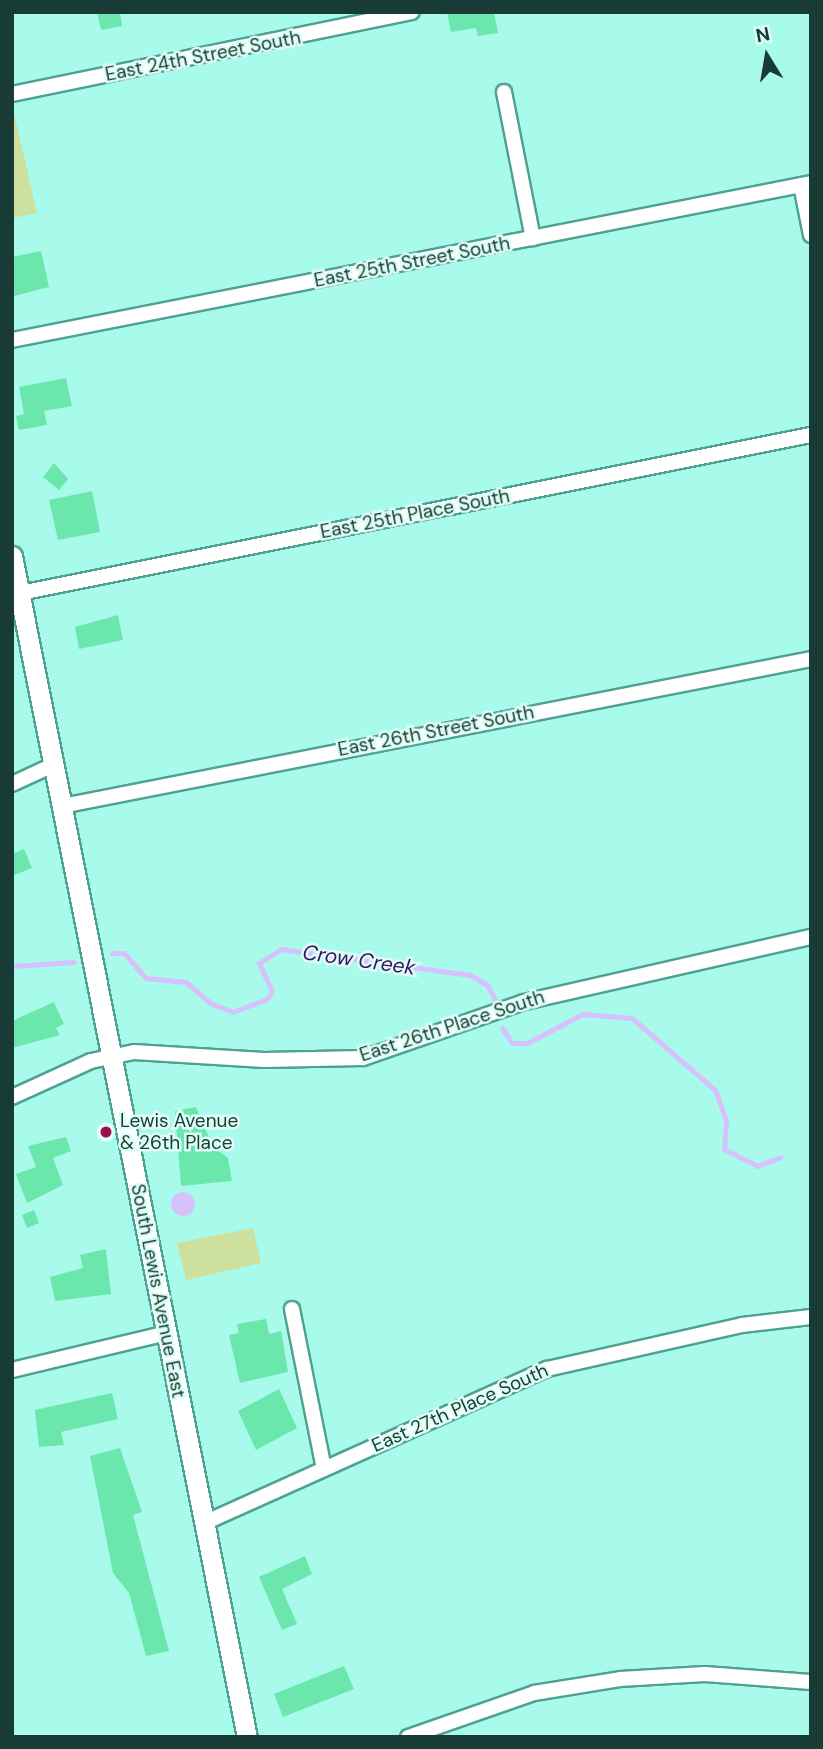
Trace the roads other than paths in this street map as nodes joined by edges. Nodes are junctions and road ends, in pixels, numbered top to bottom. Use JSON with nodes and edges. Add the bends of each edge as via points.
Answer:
{"nodes":[{"id":1,"x":412,"y":12,"type":"edge"},
{"id":2,"x":504,"y":92,"type":"dead end"},
{"id":3,"x":12,"y":94,"type":"edge"},
{"id":4,"x":806,"y":184,"type":"edge"},
{"id":5,"x":811,"y":234,"type":"edge"},
{"id":6,"x":533,"y":238,"type":"junction"},
{"id":7,"x":12,"y":340,"type":"edge"},
{"id":8,"x":811,"y":435,"type":"edge"},
{"id":9,"x":12,"y":556,"type":"edge"},
{"id":10,"x":20,"y":593,"type":"junction"},
{"id":11,"x":811,"y":659,"type":"edge"},
{"id":12,"x":53,"y":765,"type":"junction"},
{"id":13,"x":12,"y":784,"type":"edge"},
{"id":14,"x":62,"y":806,"type":"junction"},
{"id":15,"x":811,"y":937,"type":"edge"},
{"id":16,"x":111,"y":1056,"type":"junction"},
{"id":17,"x":12,"y":1097,"type":"edge"},
{"id":18,"x":292,"y":1309,"type":"dead end"},
{"id":19,"x":811,"y":1317,"type":"edge"},
{"id":20,"x":167,"y":1333,"type":"junction"},
{"id":21,"x":12,"y":1370,"type":"edge"},
{"id":22,"x":324,"y":1469,"type":"junction"},
{"id":23,"x":204,"y":1523,"type":"junction"},
{"id":24,"x":811,"y":1682,"type":"edge"},
{"id":25,"x":247,"y":1737,"type":"edge"},
{"id":26,"x":408,"y":1737,"type":"edge"}],
"edges":[{"from":1,"to":3,"type":"street","name":"East 24th Street South"},
{"from":2,"to":6,"type":"street"},
{"from":4,"to":5,"type":"street"},
{"from":4,"to":6,"type":"street","name":"East 25th Street South"},
{"from":6,"to":7,"type":"street","name":"East 25th Street South"},
{"from":8,"to":10,"type":"street","name":"East 25th Place South"},
{"from":9,"to":10,"type":"main road","name":"South Lewis Avenue East"},
{"from":10,"to":12,"type":"main road","name":"South Lewis Avenue East"},
{"from":11,"to":14,"type":"street","name":"East 26th Street South"},
{"from":12,"to":13,"type":"street"},
{"from":12,"to":14,"type":"main road","name":"South Lewis Avenue East"},
{"from":14,"to":16,"type":"main road","name":"South Lewis Avenue East"},
{"from":15,"to":16,"type":"street","name":"East 26th Place South","via":[[524,1002],[363,1058]]},
{"from":16,"to":17,"type":"street","name":"East 26th Place South"},
{"from":16,"to":20,"type":"main road","name":"South Lewis Avenue East"},
{"from":18,"to":22,"type":"street"},
{"from":19,"to":22,"type":"street","name":"East 27th Place South","via":[[742,1325],[547,1369]]},
{"from":20,"to":21,"type":"street"},
{"from":20,"to":23,"type":"main road","name":"South Lewis Avenue East"},
{"from":22,"to":23,"type":"street","name":"East 27th Place South"},
{"from":23,"to":25,"type":"main road","name":"South Lewis Avenue East"},
{"from":24,"to":26,"type":"street","via":[[705,1674],[620,1679],[534,1693]]}]}
